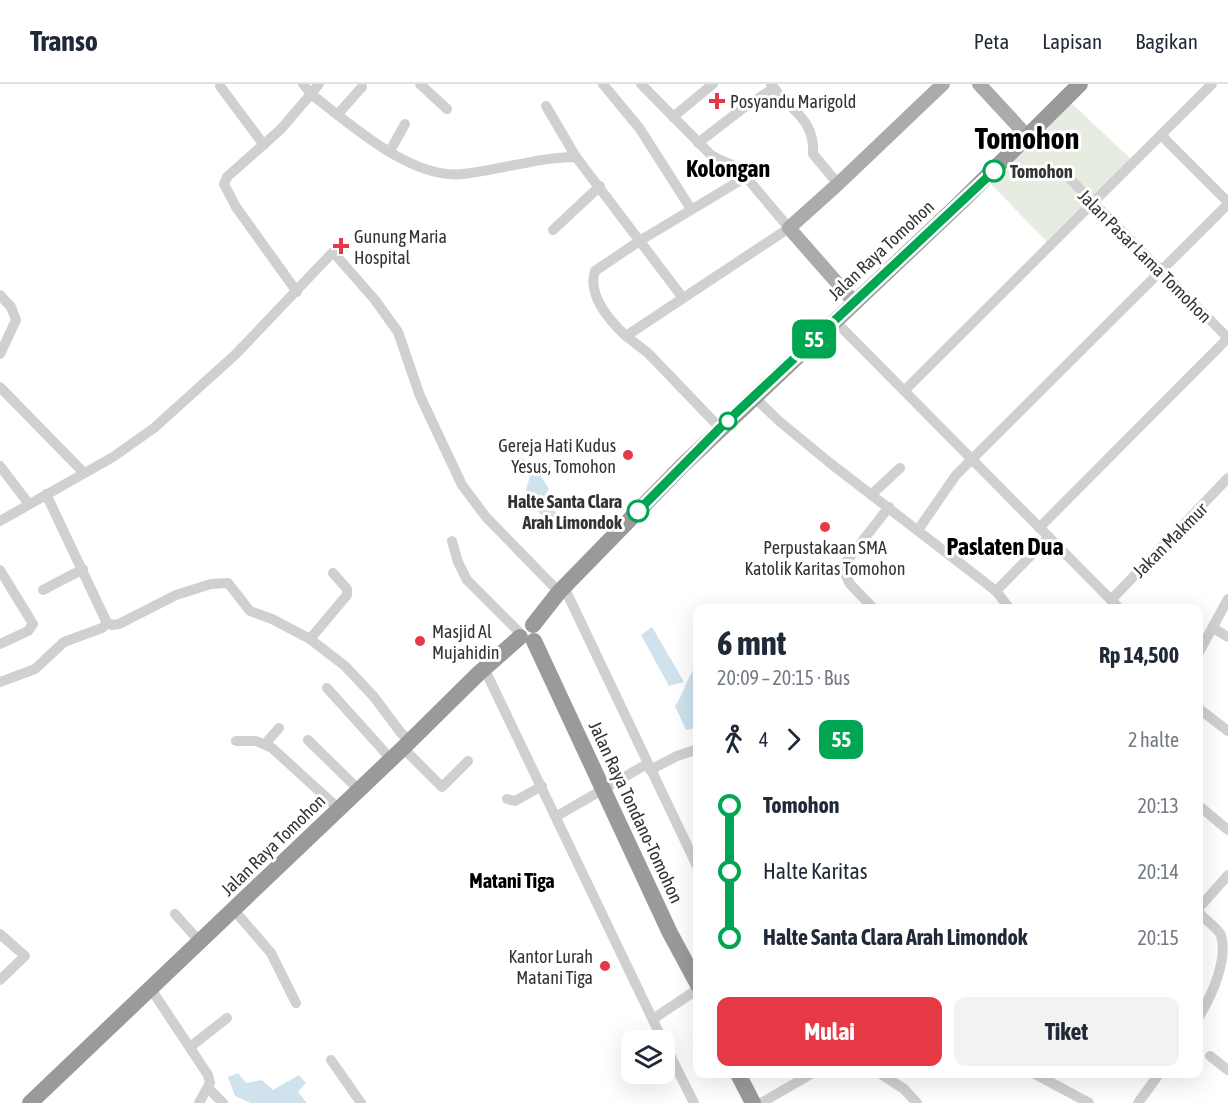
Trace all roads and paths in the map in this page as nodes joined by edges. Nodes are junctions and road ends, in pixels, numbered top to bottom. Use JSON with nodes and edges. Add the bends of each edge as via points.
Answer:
{"nodes":[{"id":1,"x":303,"y":84,"type":"edge"},
{"id":2,"x":320,"y":84,"type":"edge"},
{"id":3,"x":420,"y":84,"type":"edge"},
{"id":4,"x":603,"y":84,"type":"edge"},
{"id":5,"x":641,"y":84,"type":"edge"},
{"id":6,"x":712,"y":84,"type":"edge"},
{"id":7,"x":943,"y":84,"type":"edge"},
{"id":8,"x":978,"y":84,"type":"edge"},
{"id":9,"x":1212,"y":84,"type":"edge"},
{"id":10,"x":1076,"y":85,"type":"edge"},
{"id":11,"x":220,"y":86,"type":"dead end"},
{"id":12,"x":772,"y":86,"type":"edge"},
{"id":13,"x":362,"y":87,"type":"dead end"},
{"id":14,"x":311,"y":94,"type":"junction"},
{"id":15,"x":546,"y":106,"type":"dead end"},
{"id":16,"x":447,"y":109,"type":"dead end"},
{"id":17,"x":338,"y":114,"type":"junction"},
{"id":18,"x":674,"y":117,"type":"junction"},
{"id":19,"x":405,"y":124,"type":"dead end"},
{"id":20,"x":1161,"y":135,"type":"junction"},
{"id":21,"x":1028,"y":137,"type":"junction"},
{"id":22,"x":698,"y":142,"type":"junction"},
{"id":23,"x":264,"y":145,"type":"junction"},
{"id":24,"x":390,"y":151,"type":"junction"},
{"id":25,"x":576,"y":157,"type":"junction"},
{"id":26,"x":1063,"y":172,"type":"dead end"},
{"id":27,"x":746,"y":177,"type":"junction"},
{"id":28,"x":838,"y":184,"type":"junction"},
{"id":29,"x":600,"y":186,"type":"junction"},
{"id":30,"x":1228,"y":203,"type":"edge"},
{"id":31,"x":1092,"y":204,"type":"junction"},
{"id":32,"x":691,"y":208,"type":"junction"},
{"id":33,"x":789,"y":228,"type":"junction"},
{"id":34,"x":553,"y":230,"type":"dead end"},
{"id":35,"x":641,"y":240,"type":"junction"},
{"id":36,"x":1160,"y":272,"type":"junction"},
{"id":37,"x":297,"y":292,"type":"junction"},
{"id":38,"x":0,"y":295,"type":"edge"},
{"id":39,"x":683,"y":298,"type":"junction"},
{"id":40,"x":854,"y":302,"type":"junction"},
{"id":41,"x":834,"y":320,"type":"junction"},
{"id":42,"x":626,"y":336,"type":"junction"},
{"id":43,"x":1228,"y":338,"type":"edge"},
{"id":44,"x":0,"y":354,"type":"edge"},
{"id":45,"x":0,"y":387,"type":"edge"},
{"id":46,"x":905,"y":390,"type":"junction"},
{"id":47,"x":754,"y":397,"type":"junction"},
{"id":48,"x":720,"y":428,"type":"junction"},
{"id":49,"x":828,"y":445,"type":"dead end"},
{"id":50,"x":820,"y":454,"type":"junction"},
{"id":51,"x":971,"y":459,"type":"junction"},
{"id":52,"x":0,"y":466,"type":"edge"},
{"id":53,"x":900,"y":468,"type":"dead end"},
{"id":54,"x":84,"y":473,"type":"junction"},
{"id":55,"x":1228,"y":478,"type":"edge"},
{"id":56,"x":46,"y":494,"type":"junction"},
{"id":57,"x":872,"y":494,"type":"junction"},
{"id":58,"x":29,"y":504,"type":"junction"},
{"id":59,"x":889,"y":507,"type":"junction"},
{"id":60,"x":2,"y":517,"type":"edge"},
{"id":61,"x":1039,"y":528,"type":"junction"},
{"id":62,"x":918,"y":530,"type":"junction"},
{"id":63,"x":1048,"y":537,"type":"junction"},
{"id":64,"x":452,"y":541,"type":"dead end"},
{"id":65,"x":83,"y":569,"type":"junction"},
{"id":66,"x":0,"y":570,"type":"edge"},
{"id":67,"x":333,"y":573,"type":"dead end"},
{"id":68,"x":43,"y":590,"type":"dead end"},
{"id":69,"x":561,"y":590,"type":"junction"},
{"id":70,"x":996,"y":591,"type":"junction"},
{"id":71,"x":1228,"y":599,"type":"edge"},
{"id":72,"x":1111,"y":600,"type":"junction"},
{"id":73,"x":869,"y":604,"type":"edge"},
{"id":74,"x":1003,"y":604,"type":"edge"},
{"id":75,"x":1115,"y":604,"type":"edge"},
{"id":76,"x":107,"y":623,"type":"junction"},
{"id":77,"x":1213,"y":628,"type":"junction"},
{"id":78,"x":1228,"y":637,"type":"edge"},
{"id":79,"x":530,"y":638,"type":"junction"},
{"id":80,"x":310,"y":639,"type":"junction"},
{"id":81,"x":0,"y":644,"type":"edge"},
{"id":82,"x":1203,"y":645,"type":"edge"},
{"id":83,"x":484,"y":668,"type":"junction"},
{"id":84,"x":0,"y":682,"type":"edge"},
{"id":85,"x":327,"y":688,"type":"dead end"},
{"id":86,"x":1203,"y":712,"type":"edge"},
{"id":87,"x":279,"y":728,"type":"dead end"},
{"id":88,"x":1228,"y":731,"type":"edge"},
{"id":89,"x":308,"y":740,"type":"dead end"},
{"id":90,"x":236,"y":741,"type":"dead end"},
{"id":91,"x":265,"y":744,"type":"junction"},
{"id":92,"x":402,"y":749,"type":"junction"},
{"id":93,"x":693,"y":751,"type":"edge"},
{"id":94,"x":468,"y":761,"type":"dead end"},
{"id":95,"x":649,"y":767,"type":"junction"},
{"id":96,"x":542,"y":786,"type":"junction"},
{"id":97,"x":603,"y":788,"type":"junction"},
{"id":98,"x":359,"y":790,"type":"junction"},
{"id":99,"x":507,"y":799,"type":"dead end"},
{"id":100,"x":339,"y":809,"type":"junction"},
{"id":101,"x":1203,"y":809,"type":"edge"},
{"id":102,"x":557,"y":816,"type":"junction"},
{"id":103,"x":1228,"y":830,"type":"edge"},
{"id":104,"x":693,"y":851,"type":"edge"},
{"id":105,"x":1228,"y":875,"type":"edge"},
{"id":106,"x":1203,"y":905,"type":"edge"},
{"id":107,"x":234,"y":910,"type":"junction"},
{"id":108,"x":175,"y":914,"type":"dead end"},
{"id":109,"x":1203,"y":914,"type":"edge"},
{"id":110,"x":0,"y":934,"type":"edge"},
{"id":111,"x":201,"y":942,"type":"junction"},
{"id":112,"x":693,"y":977,"type":"edge"},
{"id":113,"x":0,"y":980,"type":"edge"},
{"id":114,"x":151,"y":989,"type":"junction"},
{"id":115,"x":693,"y":990,"type":"edge"},
{"id":116,"x":296,"y":1003,"type":"dead end"},
{"id":117,"x":1203,"y":1010,"type":"edge"},
{"id":118,"x":227,"y":1018,"type":"dead end"},
{"id":119,"x":652,"y":1018,"type":"junction"},
{"id":120,"x":658,"y":1030,"type":"edge"},
{"id":121,"x":190,"y":1047,"type":"junction"},
{"id":122,"x":1210,"y":1056,"type":"dead end"},
{"id":123,"x":331,"y":1060,"type":"dead end"},
{"id":124,"x":675,"y":1064,"type":"edge"},
{"id":125,"x":1228,"y":1070,"type":"edge"},
{"id":126,"x":740,"y":1078,"type":"edge"},
{"id":127,"x":801,"y":1078,"type":"edge"},
{"id":128,"x":886,"y":1078,"type":"edge"},
{"id":129,"x":1042,"y":1078,"type":"edge"},
{"id":130,"x":1156,"y":1078,"type":"edge"},
{"id":131,"x":208,"y":1088,"type":"junction"},
{"id":132,"x":912,"y":1101,"type":"edge"},
{"id":133,"x":30,"y":1103,"type":"edge"},
{"id":134,"x":199,"y":1103,"type":"edge"},
{"id":135,"x":223,"y":1103,"type":"edge"},
{"id":136,"x":361,"y":1103,"type":"edge"},
{"id":137,"x":694,"y":1103,"type":"edge"},
{"id":138,"x":753,"y":1103,"type":"edge"},
{"id":139,"x":761,"y":1103,"type":"edge"},
{"id":140,"x":1089,"y":1103,"type":"edge"},
{"id":141,"x":1138,"y":1103,"type":"edge"}],
"edges":[{"from":1,"to":14,"type":"street"},
{"from":2,"to":14,"type":"street"},
{"from":3,"to":16,"type":"street"},
{"from":4,"to":32,"type":"street","via":[[640,129]]},
{"from":5,"to":18,"type":"street"},
{"from":6,"to":18,"type":"street"},
{"from":7,"to":28,"type":"main road"},
{"from":8,"to":21,"type":"main road"},
{"from":9,"to":20,"type":"street"},
{"from":10,"to":21,"type":"highway","name":"Jalan Raya Tomohon"},
{"from":11,"to":23,"type":"street"},
{"from":12,"to":22,"type":"street"},
{"from":12,"to":28,"type":"street","via":[[798,112],[814,138],[813,154]]},
{"from":13,"to":17,"type":"street"},
{"from":14,"to":17,"type":"street"},
{"from":14,"to":23,"type":"street"},
{"from":15,"to":25,"type":"street"},
{"from":17,"to":24,"type":"street"},
{"from":18,"to":22,"type":"street"},
{"from":19,"to":24,"type":"street"},
{"from":20,"to":30,"type":"street"},
{"from":20,"to":31,"type":"street"},
{"from":21,"to":40,"type":"highway","name":"Jalan Raya Tomohon"},
{"from":22,"to":27,"type":"street","via":[[718,160],[735,165]]},
{"from":23,"to":37,"type":"street","via":[[227,177],[224,187]]},
{"from":24,"to":25,"type":"street","via":[[414,165],[459,174]]},
{"from":25,"to":29,"type":"street"},
{"from":26,"to":31,"type":"street","name":"Jalan Pasar Lama Tomohon"},
{"from":27,"to":32,"type":"street"},
{"from":27,"to":33,"type":"street"},
{"from":28,"to":33,"type":"main road"},
{"from":29,"to":34,"type":"street"},
{"from":29,"to":35,"type":"street"},
{"from":30,"to":36,"type":"street"},
{"from":31,"to":36,"type":"street","name":"Jalan Pasar Lama Tomohon"},
{"from":31,"to":46,"type":"street"},
{"from":32,"to":35,"type":"street"},
{"from":33,"to":39,"type":"street"},
{"from":33,"to":40,"type":"main road"},
{"from":35,"to":39,"type":"street"},
{"from":35,"to":42,"type":"street","via":[[594,274],[603,311]]},
{"from":36,"to":43,"type":"street","name":"Jalan Pasar Lama Tomohon"},
{"from":36,"to":51,"type":"street"},
{"from":37,"to":54,"type":"street","via":[[154,428]]},
{"from":37,"to":69,"type":"street","via":[[333,252],[342,261],[398,332],[416,386],[462,485],[486,517]]},
{"from":38,"to":44,"type":"street","via":[[16,320]]},
{"from":39,"to":42,"type":"street"},
{"from":40,"to":41,"type":"highway","name":"Jalan Raya Tomohon"},
{"from":41,"to":46,"type":"street"},
{"from":41,"to":47,"type":"highway","name":"Jalan Raya Tomohon"},
{"from":42,"to":48,"type":"street","via":[[648,353]]},
{"from":43,"to":61,"type":"street"},
{"from":45,"to":54,"type":"street"},
{"from":46,"to":51,"type":"street"},
{"from":47,"to":48,"type":"highway","name":"Jalan Raya Tomohon"},
{"from":47,"to":50,"type":"street"},
{"from":48,"to":69,"type":"highway","name":"Jalan Raya Tomohon"},
{"from":49,"to":50,"type":"street"},
{"from":50,"to":57,"type":"street"},
{"from":51,"to":61,"type":"street"},
{"from":51,"to":62,"type":"street"},
{"from":52,"to":58,"type":"street"},
{"from":53,"to":57,"type":"street"},
{"from":54,"to":56,"type":"street"},
{"from":55,"to":72,"type":"street","name":"Jakan Makmur"},
{"from":56,"to":58,"type":"street"},
{"from":56,"to":65,"type":"street"},
{"from":57,"to":59,"type":"street"},
{"from":58,"to":60,"type":"street"},
{"from":59,"to":62,"type":"street"},
{"from":59,"to":73,"type":"street","via":[[842,567],[850,584]]},
{"from":61,"to":63,"type":"street"},
{"from":62,"to":70,"type":"street"},
{"from":63,"to":70,"type":"street"},
{"from":63,"to":72,"type":"street"},
{"from":64,"to":79,"type":"street","via":[[467,580]]},
{"from":65,"to":68,"type":"street"},
{"from":65,"to":76,"type":"street"},
{"from":66,"to":81,"type":"street","via":[[33,624]]},
{"from":67,"to":80,"type":"street","via":[[347,589],[346,595]]},
{"from":69,"to":79,"type":"highway","name":"Jalan Raya Tomohon"},
{"from":69,"to":95,"type":"street"},
{"from":70,"to":74,"type":"street"},
{"from":71,"to":77,"type":"street"},
{"from":72,"to":75,"type":"street"},
{"from":76,"to":80,"type":"street","via":[[119,624],[177,595],[224,582],[250,612]]},
{"from":76,"to":84,"type":"street","via":[[64,642],[35,669]]},
{"from":77,"to":78,"type":"street"},
{"from":77,"to":82,"type":"street"},
{"from":79,"to":83,"type":"highway","name":"Jalan Raya Tomohon"},
{"from":79,"to":97,"type":"highway","name":"Jalan Raya Tondano-Tomohon"},
{"from":80,"to":92,"type":"street","via":[[345,666],[374,697],[401,733]]},
{"from":83,"to":92,"type":"highway","name":"Jalan Raya Tomohon"},
{"from":83,"to":96,"type":"street"},
{"from":85,"to":92,"type":"street"},
{"from":86,"to":88,"type":"street"},
{"from":87,"to":91,"type":"street"},
{"from":89,"to":98,"type":"street"},
{"from":90,"to":91,"type":"street"},
{"from":91,"to":100,"type":"street"},
{"from":92,"to":94,"type":"street","via":[[442,787]]},
{"from":92,"to":98,"type":"highway","name":"Jalan Raya Tomohon"},
{"from":93,"to":95,"type":"street"},
{"from":95,"to":97,"type":"street"},
{"from":95,"to":104,"type":"street"},
{"from":96,"to":99,"type":"street","via":[[516,801]]},
{"from":96,"to":102,"type":"street"},
{"from":97,"to":102,"type":"street"},
{"from":97,"to":112,"type":"highway","name":"Jalan Raya Tondano-Tomohon"},
{"from":98,"to":100,"type":"highway","name":"Jalan Raya Tomohon"},
{"from":100,"to":107,"type":"highway","name":"Jalan Raya Tomohon"},
{"from":101,"to":103,"type":"street"},
{"from":102,"to":119,"type":"street"},
{"from":105,"to":106,"type":"street"},
{"from":107,"to":111,"type":"highway","name":"Jalan Raya Tomohon"},
{"from":107,"to":116,"type":"street","via":[[271,953]]},
{"from":108,"to":111,"type":"street"},
{"from":109,"to":117,"type":"street","via":[[1220,933],[1228,952],[1217,986]]},
{"from":110,"to":113,"type":"street","via":[[25,956]]},
{"from":111,"to":114,"type":"highway","name":"Jalan Raya Tomohon"},
{"from":114,"to":121,"type":"street"},
{"from":114,"to":133,"type":"highway","name":"Jalan Raya Tomohon"},
{"from":115,"to":119,"type":"street"},
{"from":118,"to":121,"type":"street"},
{"from":119,"to":120,"type":"street"},
{"from":121,"to":131,"type":"street","via":[[208,1075]]},
{"from":122,"to":125,"type":"street"},
{"from":123,"to":136,"type":"street"},
{"from":124,"to":137,"type":"street"},
{"from":126,"to":138,"type":"highway"},
{"from":127,"to":139,"type":"street"},
{"from":128,"to":132,"type":"street"},
{"from":129,"to":140,"type":"street"},
{"from":130,"to":141,"type":"street"},
{"from":131,"to":134,"type":"street"},
{"from":131,"to":135,"type":"street"}]}
